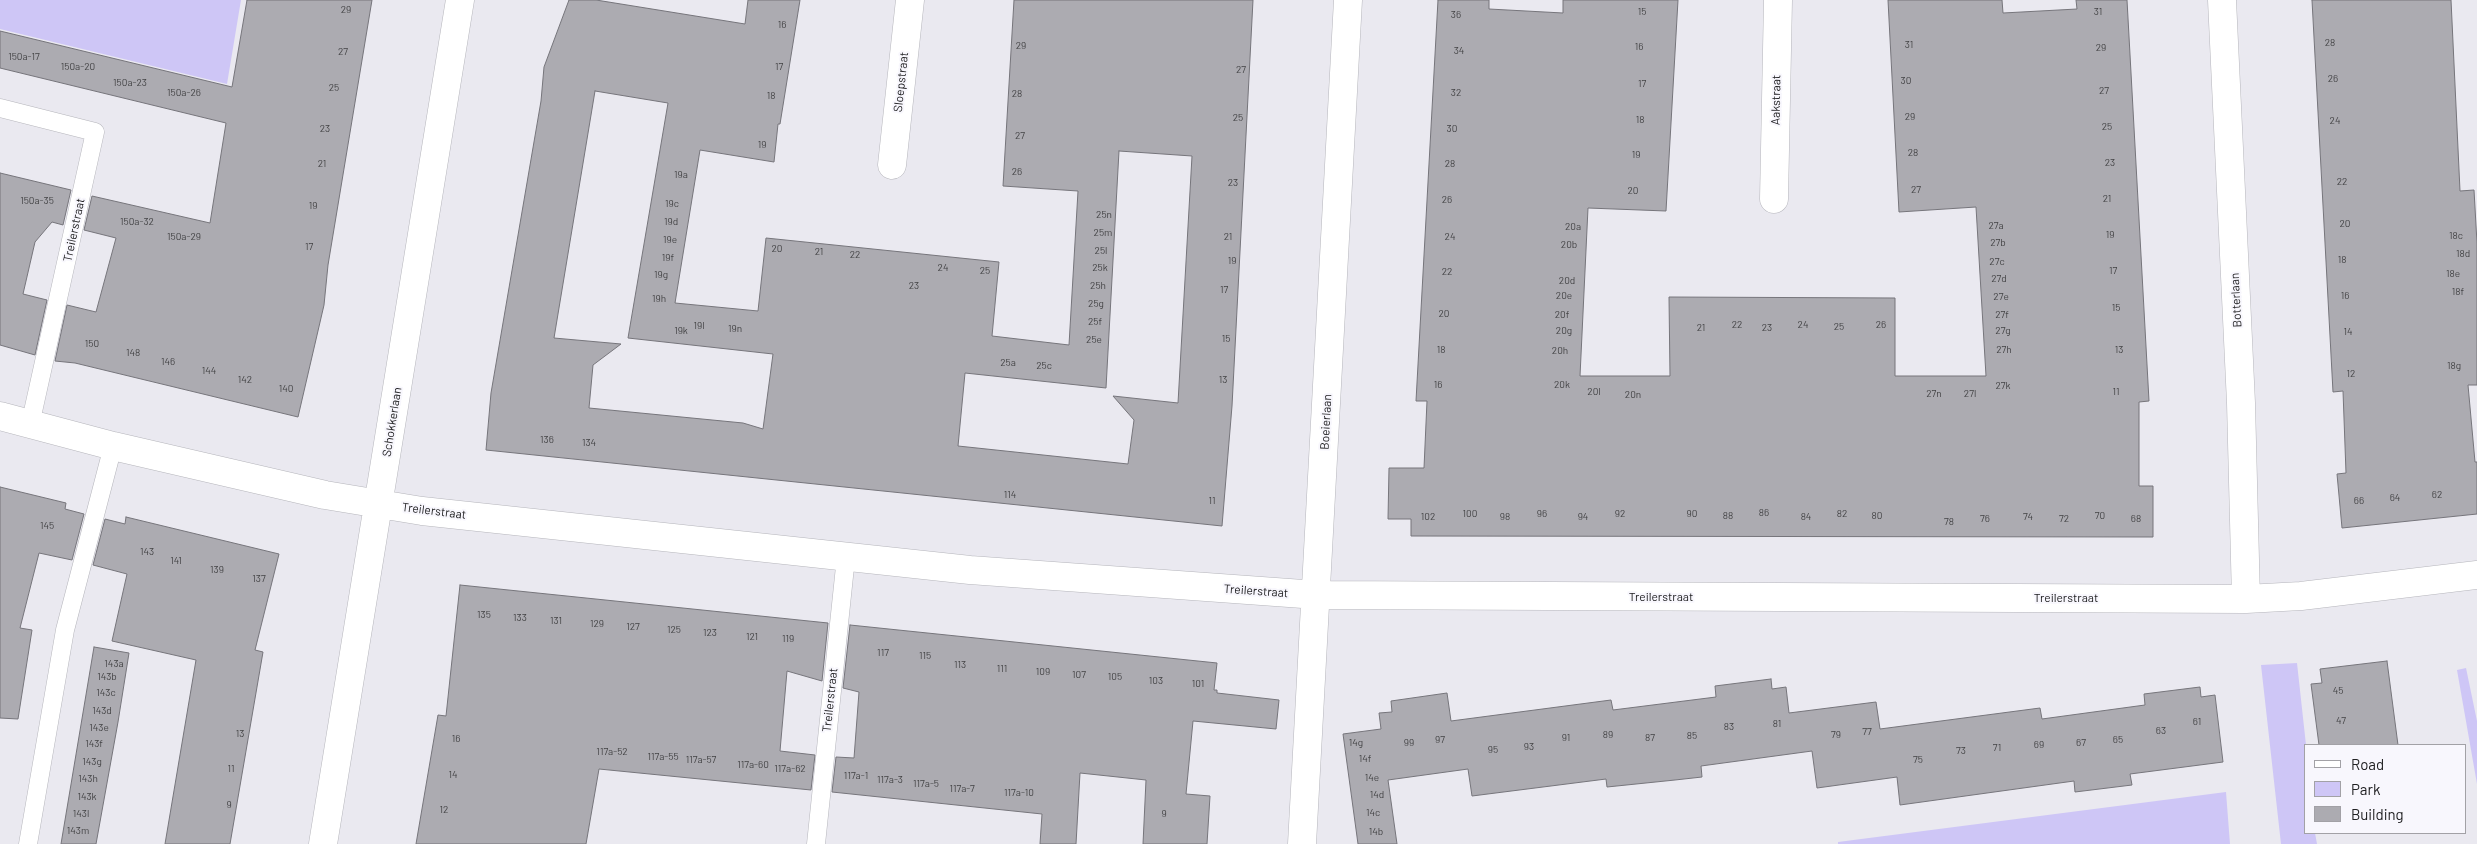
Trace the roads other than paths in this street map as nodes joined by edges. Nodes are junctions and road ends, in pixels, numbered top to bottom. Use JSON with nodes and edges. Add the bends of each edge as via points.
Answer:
{"nodes":[{"id":1,"x":460,"y":0,"type":"edge"},
{"id":2,"x":910,"y":0,"type":"edge"},
{"id":3,"x":1348,"y":0,"type":"edge"},
{"id":4,"x":1778,"y":0,"type":"edge"},
{"id":5,"x":2222,"y":0,"type":"edge"},
{"id":6,"x":0,"y":108,"type":"edge"},
{"id":7,"x":892,"y":164,"type":"dead end"},
{"id":8,"x":1774,"y":199,"type":"dead end"},
{"id":9,"x":0,"y":416,"type":"edge"},
{"id":10,"x":30,"y":424,"type":"junction"},
{"id":11,"x":113,"y":446,"type":"junction"},
{"id":12,"x":378,"y":504,"type":"junction"},
{"id":13,"x":846,"y":557,"type":"junction"},
{"id":14,"x":2477,"y":575,"type":"edge"},
{"id":15,"x":1317,"y":595,"type":"junction"},
{"id":16,"x":2246,"y":599,"type":"junction"},
{"id":17,"x":28,"y":844,"type":"edge"},
{"id":18,"x":323,"y":844,"type":"edge"},
{"id":19,"x":816,"y":844,"type":"edge"},
{"id":20,"x":1302,"y":844,"type":"edge"}],
"edges":[{"from":1,"to":12,"type":"street","name":"Schokkerlaan"},
{"from":2,"to":7,"type":"street","name":"Sloepstraat"},
{"from":3,"to":15,"type":"street","name":"Boeierlaan"},
{"from":4,"to":8,"type":"street","name":"Aakstraat"},
{"from":5,"to":16,"type":"street","name":"Botterlaan","via":[[2241,403]]},
{"from":6,"to":10,"type":"lane","name":"Treilerstraat","via":[[95,132]]},
{"from":9,"to":10,"type":"street","name":"Treilerstraat"},
{"from":10,"to":11,"type":"street","name":"Treilerstraat"},
{"from":11,"to":12,"type":"street","name":"Treilerstraat"},
{"from":11,"to":17,"type":"lane","via":[[65,630]]},
{"from":12,"to":13,"type":"street","name":"Treilerstraat"},
{"from":12,"to":18,"type":"street","name":"Schokkerlaan"},
{"from":13,"to":15,"type":"street","name":"Treilerstraat","via":[[970,570]]},
{"from":13,"to":19,"type":"lane","name":"Treilerstraat"},
{"from":14,"to":16,"type":"street","name":"Treilerstraat","via":[[2301,596]]},
{"from":15,"to":16,"type":"street","name":"Treilerstraat"},
{"from":15,"to":20,"type":"street","name":"Boeierlaan"}]}
